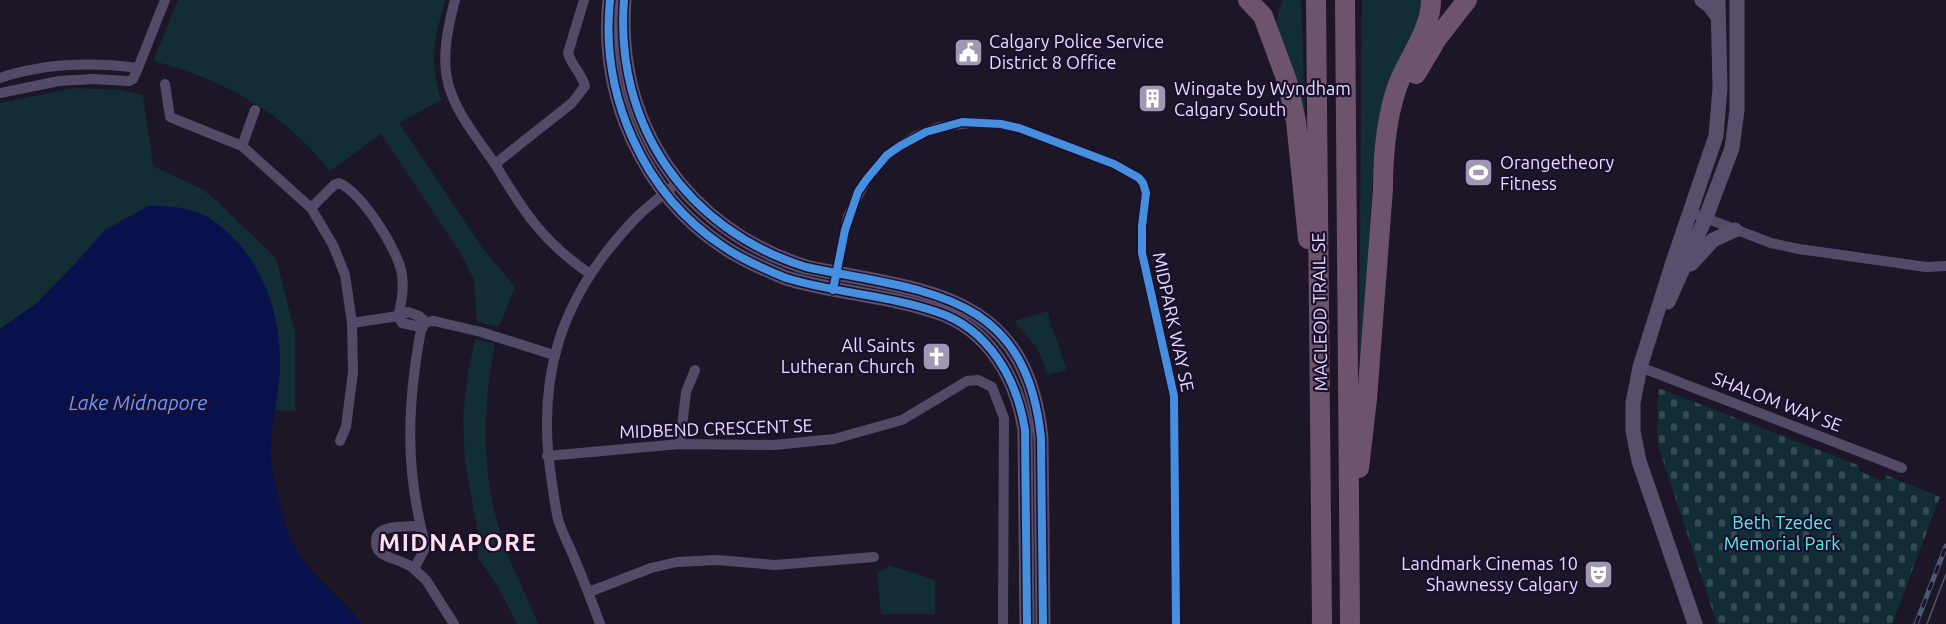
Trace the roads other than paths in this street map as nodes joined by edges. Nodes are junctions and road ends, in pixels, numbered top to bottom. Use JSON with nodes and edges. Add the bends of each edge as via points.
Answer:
{"nodes":[{"id":1,"x":165,"y":0,"type":"edge"},
{"id":2,"x":455,"y":0,"type":"edge"},
{"id":3,"x":584,"y":0,"type":"edge"},
{"id":4,"x":610,"y":0,"type":"edge"},
{"id":5,"x":624,"y":0,"type":"edge"},
{"id":6,"x":1248,"y":0,"type":"edge"},
{"id":7,"x":1268,"y":0,"type":"edge"},
{"id":8,"x":1316,"y":0,"type":"edge"},
{"id":9,"x":1345,"y":0,"type":"edge"},
{"id":10,"x":1354,"y":0,"type":"edge"},
{"id":11,"x":1431,"y":0,"type":"edge"},
{"id":12,"x":1467,"y":0,"type":"edge"},
{"id":13,"x":1702,"y":0,"type":"edge"},
{"id":14,"x":1718,"y":0,"type":"edge"},
{"id":15,"x":1737,"y":0,"type":"edge"},
{"id":16,"x":1747,"y":0,"type":"edge"},
{"id":17,"x":1718,"y":17,"type":"junction"},
{"id":18,"x":1738,"y":28,"type":"junction"},
{"id":19,"x":1269,"y":31,"type":"junction"},
{"id":20,"x":138,"y":68,"type":"junction"},
{"id":21,"x":0,"y":78,"type":"edge"},
{"id":22,"x":165,"y":84,"type":"dead end"},
{"id":23,"x":0,"y":93,"type":"edge"},
{"id":24,"x":1346,"y":106,"type":"junction"},
{"id":25,"x":255,"y":110,"type":"dead end"},
{"id":26,"x":242,"y":146,"type":"junction"},
{"id":27,"x":495,"y":164,"type":"junction"},
{"id":28,"x":678,"y":182,"type":"junction"},
{"id":29,"x":1383,"y":189,"type":"junction"},
{"id":30,"x":665,"y":193,"type":"junction"},
{"id":31,"x":311,"y":208,"type":"junction"},
{"id":32,"x":1690,"y":212,"type":"junction"},
{"id":33,"x":1706,"y":217,"type":"junction"},
{"id":34,"x":1736,"y":230,"type":"junction"},
{"id":35,"x":1946,"y":266,"type":"edge"},
{"id":36,"x":836,"y":273,"type":"junction"},
{"id":37,"x":590,"y":274,"type":"junction"},
{"id":38,"x":1680,"y":278,"type":"junction"},
{"id":39,"x":833,"y":290,"type":"junction"},
{"id":40,"x":398,"y":316,"type":"junction"},
{"id":41,"x":426,"y":322,"type":"junction"},
{"id":42,"x":352,"y":323,"type":"junction"},
{"id":43,"x":1648,"y":343,"type":"junction"},
{"id":44,"x":554,"y":356,"type":"junction"},
{"id":45,"x":1640,"y":367,"type":"junction"},
{"id":46,"x":695,"y":370,"type":"dead end"},
{"id":47,"x":1321,"y":370,"type":"junction"},
{"id":48,"x":340,"y":441,"type":"dead end"},
{"id":49,"x":680,"y":444,"type":"junction"},
{"id":50,"x":547,"y":456,"type":"junction"},
{"id":51,"x":1902,"y":468,"type":"dead end"},
{"id":52,"x":420,"y":526,"type":"junction"},
{"id":53,"x":1349,"y":554,"type":"junction"},
{"id":54,"x":874,"y":557,"type":"dead end"},
{"id":55,"x":414,"y":569,"type":"junction"},
{"id":56,"x":589,"y":592,"type":"junction"},
{"id":57,"x":454,"y":624,"type":"edge"},
{"id":58,"x":600,"y":624,"type":"edge"},
{"id":59,"x":1003,"y":624,"type":"edge"},
{"id":60,"x":1027,"y":624,"type":"edge"},
{"id":61,"x":1043,"y":624,"type":"edge"},
{"id":62,"x":1176,"y":624,"type":"edge"},
{"id":63,"x":1322,"y":624,"type":"edge"},
{"id":64,"x":1350,"y":624,"type":"edge"},
{"id":65,"x":1695,"y":624,"type":"edge"}],
"edges":[{"from":1,"to":20,"type":"street"},
{"from":2,"to":27,"type":"street","via":[[445,43],[446,78],[460,114]]},
{"from":3,"to":27,"type":"street","via":[[568,53],[585,86],[565,110]]},
{"from":4,"to":30,"type":"street","via":[[608,49],[612,76],[631,137]]},
{"from":5,"to":28,"type":"street","via":[[624,46],[636,106]]},
{"from":6,"to":19,"type":"highway","via":[[1263,16]]},
{"from":7,"to":19,"type":"highway"},
{"from":8,"to":47,"type":"highway","name":"MACLEOD TRAIL SE"},
{"from":9,"to":24,"type":"highway","name":"MACLEOD TRAIL SE"},
{"from":10,"to":24,"type":"highway"},
{"from":11,"to":29,"type":"highway","via":[[1429,15],[1391,109],[1383,158]]},
{"from":12,"to":29,"type":"highway","via":[[1437,37],[1411,83]]},
{"from":13,"to":17,"type":"street"},
{"from":14,"to":17,"type":"street"},
{"from":15,"to":18,"type":"street"},
{"from":16,"to":18,"type":"street"},
{"from":17,"to":32,"type":"street","via":[[1718,123]]},
{"from":18,"to":33,"type":"street","via":[[1735,129],[1729,159]]},
{"from":19,"to":47,"type":"highway","via":[[1296,121]]},
{"from":20,"to":21,"type":"street","via":[[65,64]]},
{"from":20,"to":23,"type":"street","via":[[129,81],[59,81]]},
{"from":22,"to":26,"type":"street","via":[[170,117]]},
{"from":24,"to":53,"type":"highway","name":"MACLEOD TRAIL SE"},
{"from":25,"to":26,"type":"street"},
{"from":26,"to":31,"type":"street"},
{"from":27,"to":37,"type":"street","via":[[538,229]]},
{"from":28,"to":30,"type":"street"},
{"from":28,"to":36,"type":"street","via":[[717,222],[753,246],[790,262]]},
{"from":29,"to":53,"type":"highway","via":[[1367,399]]},
{"from":30,"to":37,"type":"street","via":[[634,219]]},
{"from":30,"to":39,"type":"street","via":[[697,226],[747,261],[786,278]]},
{"from":31,"to":40,"type":"street","via":[[339,183],[369,212],[392,246],[402,272],[404,292]]},
{"from":31,"to":42,"type":"street","via":[[345,275]]},
{"from":32,"to":33,"type":"street"},
{"from":32,"to":43,"type":"street"},
{"from":33,"to":34,"type":"street"},
{"from":33,"to":38,"type":"street"},
{"from":34,"to":35,"type":"street","via":[[1799,249],[1926,267]]},
{"from":34,"to":38,"type":"street","via":[[1713,240]]},
{"from":36,"to":39,"type":"street","name":"MIDPARK WAY SE"},
{"from":36,"to":61,"type":"street","via":[[931,292],[957,302],[988,324],[1017,357],[1034,392],[1041,438]]},
{"from":36,"to":62,"type":"street","name":"MIDPARK WAY SE","via":[[848,216],[866,180],[887,155],[939,127],[977,122],[1019,128],[1114,164],[1139,178],[1146,193],[1142,253],[1174,396]]},
{"from":37,"to":44,"type":"street","via":[[563,326]]},
{"from":38,"to":43,"type":"street"},
{"from":39,"to":60,"type":"street","via":[[939,312],[976,335],[1007,372],[1019,399],[1025,430]]},
{"from":40,"to":41,"type":"street","via":[[402,323],[416,326]]},
{"from":40,"to":42,"type":"street"},
{"from":41,"to":44,"type":"street","via":[[481,332]]},
{"from":41,"to":52,"type":"street","via":[[419,340],[410,402],[410,451]]},
{"from":42,"to":48,"type":"street","via":[[353,372],[346,426]]},
{"from":43,"to":45,"type":"street"},
{"from":44,"to":50,"type":"street","via":[[546,414]]},
{"from":45,"to":51,"type":"street","name":"SHALOM WAY SE"},
{"from":45,"to":65,"type":"street","via":[[1633,403],[1635,444]]},
{"from":46,"to":49,"type":"street","via":[[686,392]]},
{"from":47,"to":63,"type":"highway","name":"MACLEOD TRAIL SE"},
{"from":49,"to":50,"type":"street","name":"MIDBEND CRESCENT SE"},
{"from":49,"to":59,"type":"street","name":"MIDBEND CRESCENT SE","via":[[774,445],[834,439],[902,420],[967,381],[978,380],[992,387],[1004,418]]},
{"from":50,"to":56,"type":"street","via":[[558,521]]},
{"from":52,"to":55,"type":"street","via":[[425,544]]},
{"from":52,"to":55,"type":"street","via":[[387,528],[376,541],[382,554],[402,560]]},
{"from":53,"to":64,"type":"highway","name":"MACLEOD TRAIL SE"},
{"from":54,"to":56,"type":"street","via":[[775,565],[717,560],[677,562]]},
{"from":55,"to":57,"type":"street","via":[[426,580]]},
{"from":56,"to":58,"type":"street"}]}
